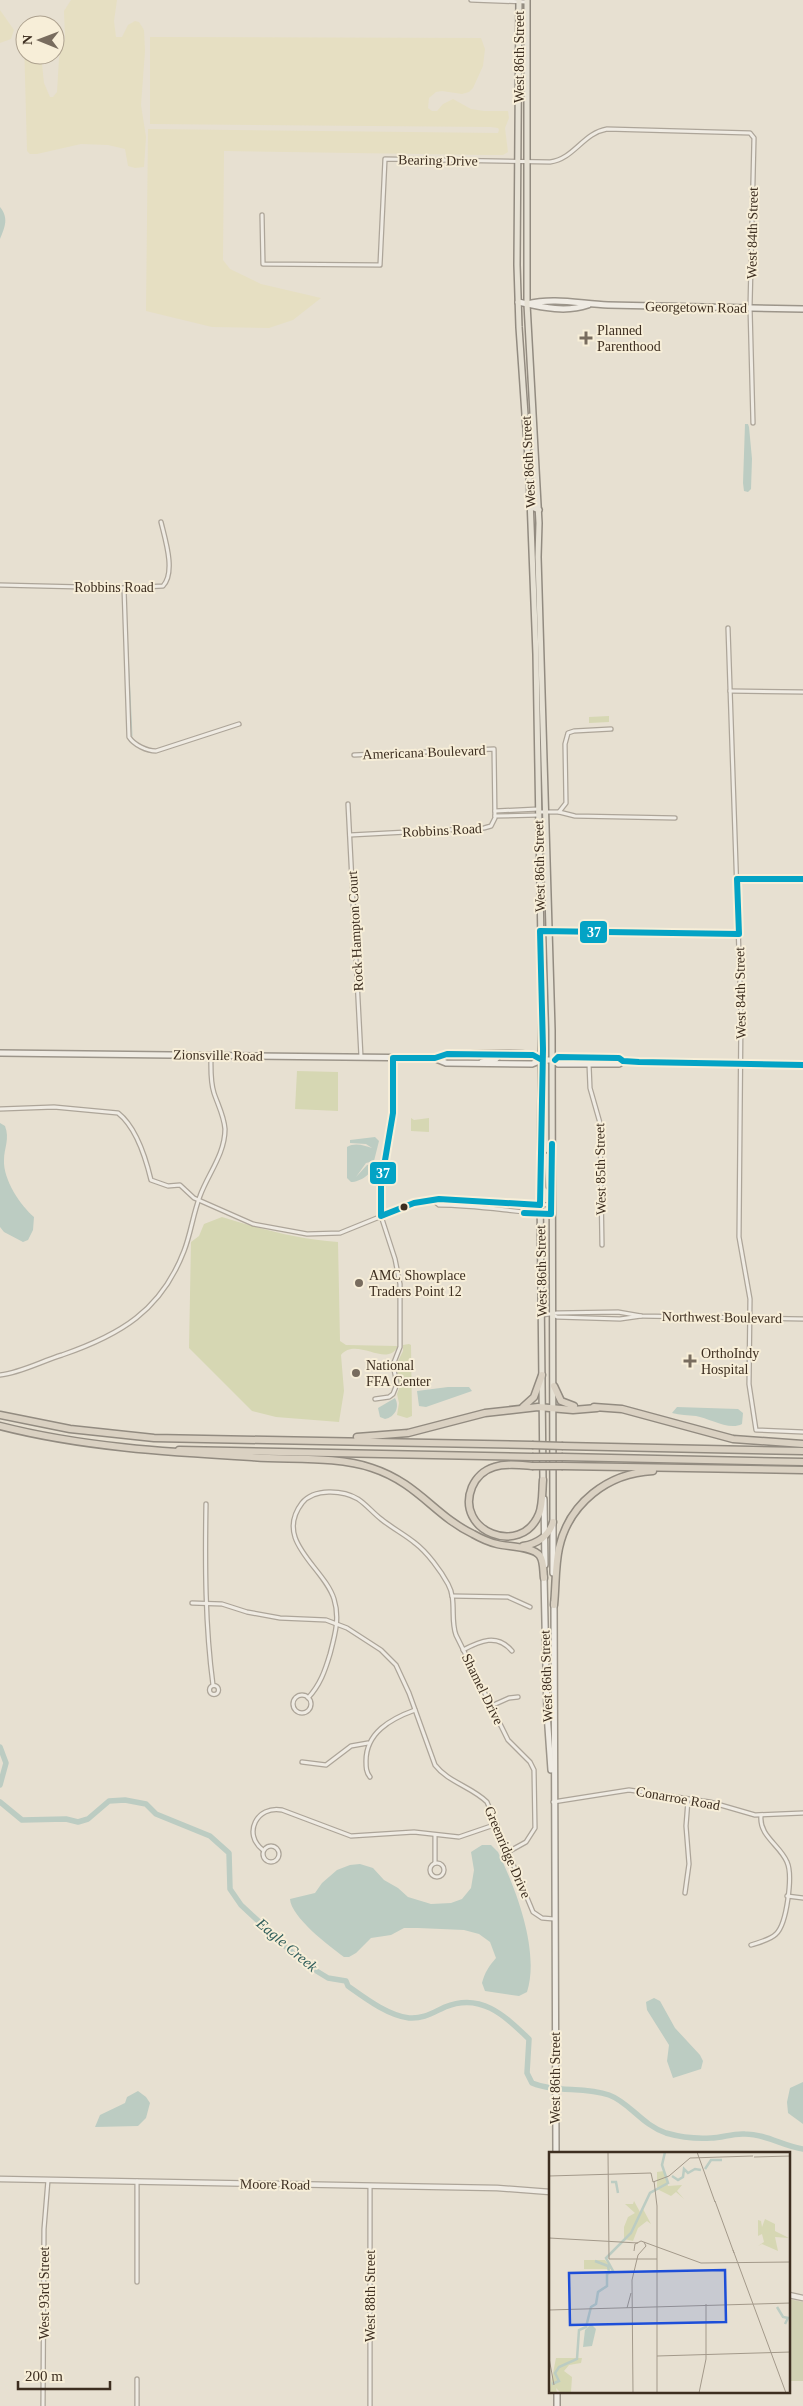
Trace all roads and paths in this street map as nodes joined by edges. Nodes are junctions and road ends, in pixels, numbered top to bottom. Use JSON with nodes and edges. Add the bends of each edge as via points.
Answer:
{"nodes":[{"id":1,"x":471,"y":0,"type":"edge"},
{"id":2,"x":519,"y":1,"type":"edge"},
{"id":3,"x":527,"y":1,"type":"edge"},
{"id":4,"x":752,"y":134,"type":"joint"},
{"id":5,"x":519,"y":162,"type":"junction"},
{"id":6,"x":527,"y":162,"type":"junction"},
{"id":7,"x":262,"y":215,"type":"dead end"},
{"id":8,"x":518,"y":302,"type":"junction"},
{"id":9,"x":527,"y":304,"type":"junction"},
{"id":10,"x":750,"y":307,"type":"junction"},
{"id":11,"x":803,"y":308,"type":"edge"},
{"id":12,"x":753,"y":422,"type":"dead end"},
{"id":13,"x":530,"y":484,"type":"junction"},
{"id":14,"x":539,"y":510,"type":"junction"},
{"id":15,"x":161,"y":522,"type":"dead end"},
{"id":16,"x":0,"y":585,"type":"edge"},
{"id":17,"x":124,"y":588,"type":"junction"},
{"id":18,"x":537,"y":612,"type":"junction"},
{"id":19,"x":728,"y":628,"type":"dead end"},
{"id":20,"x":538,"y":653,"type":"junction"},
{"id":21,"x":730,"y":691,"type":"junction"},
{"id":22,"x":803,"y":692,"type":"edge"},
{"id":23,"x":239,"y":724,"type":"dead end"},
{"id":24,"x":611,"y":729,"type":"dead end"},
{"id":25,"x":354,"y":755,"type":"dead end"},
{"id":26,"x":348,"y":804,"type":"dead end"},
{"id":27,"x":538,"y":812,"type":"junction"},
{"id":28,"x":545,"y":812,"type":"junction"},
{"id":29,"x":559,"y":812,"type":"junction"},
{"id":30,"x":495,"y":814,"type":"junction"},
{"id":31,"x":674,"y":818,"type":"dead end"},
{"id":32,"x":350,"y":835,"type":"junction"},
{"id":33,"x":737,"y":879,"type":"junction"},
{"id":34,"x":803,"y":879,"type":"edge"},
{"id":35,"x":540,"y":931,"type":"junction"},
{"id":36,"x":548,"y":931,"type":"junction"},
{"id":37,"x":738,"y":934,"type":"junction"},
{"id":38,"x":0,"y":1053,"type":"edge"},
{"id":39,"x":211,"y":1054,"type":"junction"},
{"id":40,"x":498,"y":1055,"type":"junction"},
{"id":41,"x":360,"y":1057,"type":"junction"},
{"id":42,"x":393,"y":1058,"type":"junction"},
{"id":43,"x":435,"y":1058,"type":"junction"},
{"id":44,"x":542,"y":1060,"type":"junction"},
{"id":45,"x":554,"y":1060,"type":"junction"},
{"id":46,"x":623,"y":1061,"type":"junction"},
{"id":47,"x":479,"y":1063,"type":"junction"},
{"id":48,"x":589,"y":1064,"type":"junction"},
{"id":49,"x":742,"y":1064,"type":"junction"},
{"id":50,"x":803,"y":1065,"type":"edge"},
{"id":51,"x":0,"y":1109,"type":"edge"},
{"id":52,"x":541,"y":1153,"type":"junction"},
{"id":53,"x":552,"y":1197,"type":"junction"},
{"id":54,"x":198,"y":1200,"type":"junction"},
{"id":55,"x":434,"y":1201,"type":"junction"},
{"id":56,"x":540,"y":1205,"type":"junction"},
{"id":57,"x":551,"y":1205,"type":"junction"},
{"id":58,"x":540,"y":1214,"type":"junction"},
{"id":59,"x":551,"y":1214,"type":"junction"},
{"id":60,"x":381,"y":1216,"type":"junction"},
{"id":61,"x":602,"y":1245,"type":"dead end"},
{"id":62,"x":542,"y":1315,"type":"junction"},
{"id":63,"x":552,"y":1315,"type":"junction"},
{"id":64,"x":641,"y":1316,"type":"junction"},
{"id":65,"x":750,"y":1318,"type":"junction"},
{"id":66,"x":803,"y":1319,"type":"edge"},
{"id":67,"x":0,"y":1374,"type":"edge"},
{"id":68,"x":542,"y":1375,"type":"junction"},
{"id":69,"x":554,"y":1386,"type":"junction"},
{"id":70,"x":375,"y":1399,"type":"dead end"},
{"id":71,"x":542,"y":1408,"type":"junction"},
{"id":72,"x":598,"y":1408,"type":"junction"},
{"id":73,"x":518,"y":1409,"type":"junction"},
{"id":74,"x":553,"y":1409,"type":"junction"},
{"id":75,"x":0,"y":1415,"type":"edge"},
{"id":76,"x":0,"y":1426,"type":"edge"},
{"id":77,"x":803,"y":1432,"type":"edge"},
{"id":78,"x":282,"y":1439,"type":"junction"},
{"id":79,"x":803,"y":1444,"type":"edge"},
{"id":80,"x":140,"y":1449,"type":"junction"},
{"id":81,"x":803,"y":1451,"type":"edge"},
{"id":82,"x":803,"y":1462,"type":"edge"},
{"id":83,"x":697,"y":1469,"type":"junction"},
{"id":84,"x":803,"y":1470,"type":"edge"},
{"id":85,"x":543,"y":1480,"type":"junction"},
{"id":86,"x":206,"y":1504,"type":"dead end"},
{"id":87,"x":553,"y":1522,"type":"junction"},
{"id":88,"x":545,"y":1536,"type":"junction"},
{"id":89,"x":509,"y":1546,"type":"junction"},
{"id":90,"x":544,"y":1578,"type":"junction"},
{"id":91,"x":452,"y":1596,"type":"junction"},
{"id":92,"x":192,"y":1602,"type":"dead end"},
{"id":93,"x":207,"y":1603,"type":"junction"},
{"id":94,"x":554,"y":1605,"type":"junction"},
{"id":95,"x":530,"y":1607,"type":"dead end"},
{"id":96,"x":337,"y":1623,"type":"junction"},
{"id":97,"x":463,"y":1650,"type":"junction"},
{"id":98,"x":512,"y":1651,"type":"dead end"},
{"id":99,"x":213,"y":1685,"type":"dead end"},
{"id":100,"x":518,"y":1697,"type":"dead end"},
{"id":101,"x":308,"y":1698,"type":"junction"},
{"id":102,"x":491,"y":1706,"type":"junction"},
{"id":103,"x":415,"y":1710,"type":"junction"},
{"id":104,"x":368,"y":1743,"type":"junction"},
{"id":105,"x":302,"y":1762,"type":"dead end"},
{"id":106,"x":370,"y":1776,"type":"dead end"},
{"id":107,"x":553,"y":1793,"type":"junction"},
{"id":108,"x":688,"y":1800,"type":"junction"},
{"id":109,"x":553,"y":1802,"type":"junction"},
{"id":110,"x":803,"y":1813,"type":"edge"},
{"id":111,"x":761,"y":1816,"type":"junction"},
{"id":112,"x":497,"y":1824,"type":"junction"},
{"id":113,"x":434,"y":1835,"type":"junction"},
{"id":114,"x":263,"y":1850,"type":"junction"},
{"id":115,"x":508,"y":1852,"type":"junction"},
{"id":116,"x":436,"y":1863,"type":"junction"},
{"id":117,"x":685,"y":1893,"type":"dead end"},
{"id":118,"x":787,"y":1896,"type":"junction"},
{"id":119,"x":803,"y":1898,"type":"edge"},
{"id":120,"x":554,"y":1919,"type":"junction"},
{"id":121,"x":752,"y":1945,"type":"dead end"},
{"id":122,"x":556,"y":2152,"type":"edge"},
{"id":123,"x":0,"y":2179,"type":"edge"},
{"id":124,"x":48,"y":2180,"type":"junction"},
{"id":125,"x":137,"y":2181,"type":"junction"},
{"id":126,"x":370,"y":2186,"type":"junction"},
{"id":127,"x":549,"y":2192,"type":"edge"},
{"id":128,"x":137,"y":2282,"type":"dead end"},
{"id":129,"x":790,"y":2295,"type":"edge"},
{"id":130,"x":803,"y":2298,"type":"edge"},
{"id":131,"x":137,"y":2379,"type":"dead end"},
{"id":132,"x":43,"y":2406,"type":"edge"},
{"id":133,"x":137,"y":2406,"type":"edge"},
{"id":134,"x":370,"y":2406,"type":"edge"}],
"edges":[{"from":1,"to":2,"type":"street"},
{"from":2,"to":3,"type":"street"},
{"from":2,"to":5,"type":"main road","name":"West 86th Street"},
{"from":3,"to":6,"type":"main road","name":"West 86th Street"},
{"from":4,"to":6,"type":"street","name":"Bearing Drive","via":[[607,130],[593,134],[562,159]]},
{"from":4,"to":10,"type":"street","name":"West 84th Street"},
{"from":5,"to":6,"type":"street","name":"Bearing Drive"},
{"from":5,"to":7,"type":"street","name":"Bearing Drive","via":[[386,159],[380,265],[263,264]]},
{"from":5,"to":8,"type":"main road","name":"West 86th Street"},
{"from":6,"to":9,"type":"main road","name":"West 86th Street"},
{"from":8,"to":9,"type":"main road","name":"Georgetown Road"},
{"from":8,"to":13,"type":"main road","name":"West 86th Street"},
{"from":9,"to":10,"type":"main road","name":"Georgetown Road","via":[[578,301],[588,305]]},
{"from":9,"to":14,"type":"main road","name":"West 86th Street"},
{"from":10,"to":11,"type":"main road","name":"Georgetown Road"},
{"from":10,"to":12,"type":"street","name":"West 84th Street"},
{"from":13,"to":14,"type":"main road","via":[[534,508]]},
{"from":13,"to":18,"type":"main road","name":"West 86th Street"},
{"from":14,"to":18,"type":"main road","name":"West 86th Street"},
{"from":15,"to":17,"type":"street","name":"Robbins Road","via":[[169,572],[167,582],[158,588]]},
{"from":16,"to":17,"type":"street","name":"Robbins Road"},
{"from":17,"to":23,"type":"street","via":[[131,740],[156,751]]},
{"from":18,"to":20,"type":"main road","name":"West 86th Street"},
{"from":19,"to":21,"type":"street","name":"West 84th Street"},
{"from":20,"to":27,"type":"main road","name":"West 86th Street"},
{"from":20,"to":28,"type":"main road","name":"West 86th Street"},
{"from":21,"to":22,"type":"street"},
{"from":21,"to":33,"type":"street","name":"West 84th Street"},
{"from":24,"to":29,"type":"street","via":[[574,731],[565,738],[566,803]]},
{"from":25,"to":30,"type":"street","name":"Americana Boulevard","via":[[494,749]]},
{"from":26,"to":32,"type":"street","name":"Rock Hampton Court"},
{"from":27,"to":28,"type":"street","name":"Robbins Road"},
{"from":27,"to":30,"type":"street","name":"Robbins Road"},
{"from":27,"to":35,"type":"main road","name":"West 86th Street"},
{"from":28,"to":29,"type":"street","name":"Robbins Road"},
{"from":28,"to":36,"type":"main road","name":"West 86th Street"},
{"from":29,"to":31,"type":"street","name":"Robbins Road","via":[[575,816]]},
{"from":30,"to":32,"type":"street","name":"Robbins Road","via":[[492,825],[484,828]]},
{"from":32,"to":41,"type":"street","name":"Rock Hampton Court"},
{"from":33,"to":34,"type":"street"},
{"from":33,"to":37,"type":"street","name":"West 84th Street"},
{"from":35,"to":36,"type":"street"},
{"from":35,"to":44,"type":"main road","name":"West 86th Street"},
{"from":36,"to":37,"type":"street"},
{"from":36,"to":45,"type":"main road","name":"West 86th Street"},
{"from":37,"to":49,"type":"street","name":"West 84th Street"},
{"from":38,"to":39,"type":"main road","name":"Zionsville Road"},
{"from":39,"to":41,"type":"main road","name":"Zionsville Road"},
{"from":39,"to":54,"type":"street","via":[[214,1092],[224,1129],[218,1159]]},
{"from":40,"to":43,"type":"main road","name":"Zionsville Road","via":[[447,1054]]},
{"from":40,"to":44,"type":"main road","name":"Zionsville Road","via":[[533,1055]]},
{"from":40,"to":47,"type":"main road","via":[[496,1059]]},
{"from":41,"to":42,"type":"main road","name":"Zionsville Road"},
{"from":42,"to":43,"type":"main road","name":"Zionsville Road"},
{"from":42,"to":60,"type":"street","via":[[393,1114],[380,1182]]},
{"from":43,"to":47,"type":"main road","name":"Zionsville Road","via":[[446,1063]]},
{"from":44,"to":45,"type":"main road","name":"Zionsville Road"},
{"from":44,"to":47,"type":"main road","name":"Zionsville Road","via":[[532,1064]]},
{"from":44,"to":52,"type":"main road","name":"West 86th Street"},
{"from":45,"to":46,"type":"main road","name":"Zionsville Road","via":[[558,1057],[619,1058]]},
{"from":45,"to":48,"type":"main road","name":"Zionsville Road","via":[[558,1064]]},
{"from":45,"to":53,"type":"main road","name":"West 86th Street"},
{"from":46,"to":48,"type":"main road","name":"Zionsville Road","via":[[619,1064]]},
{"from":46,"to":49,"type":"main road","name":"Zionsville Road"},
{"from":48,"to":61,"type":"street","name":"West 85th Street","via":[[590,1088],[600,1123]]},
{"from":49,"to":50,"type":"main road","name":"Zionsville Road"},
{"from":49,"to":65,"type":"street","name":"West 84th Street","via":[[739,1238]]},
{"from":51,"to":54,"type":"street","via":[[54,1107],[118,1113],[140,1146],[151,1180],[168,1186],[180,1185]]},
{"from":52,"to":53,"type":"main road","via":[[547,1157]]},
{"from":52,"to":56,"type":"main road","name":"West 86th Street"},
{"from":53,"to":57,"type":"main road","name":"West 86th Street"},
{"from":54,"to":60,"type":"street","via":[[253,1224],[307,1234],[340,1233]]},
{"from":54,"to":67,"type":"street","via":[[179,1263],[163,1290],[141,1315],[103,1340]]},
{"from":55,"to":56,"type":"street"},
{"from":55,"to":58,"type":"street","via":[[439,1205]]},
{"from":55,"to":60,"type":"street","via":[[414,1203]]},
{"from":56,"to":57,"type":"street"},
{"from":56,"to":58,"type":"main road","name":"West 86th Street"},
{"from":57,"to":59,"type":"main road","name":"West 86th Street"},
{"from":58,"to":59,"type":"street"},
{"from":58,"to":62,"type":"main road","name":"West 86th Street"},
{"from":59,"to":63,"type":"main road","name":"West 86th Street"},
{"from":60,"to":70,"type":"street","via":[[399,1273],[400,1347],[393,1364],[396,1390],[389,1398]]},
{"from":62,"to":63,"type":"street","name":"Northwest Boulevard"},
{"from":62,"to":68,"type":"main road","name":"West 86th Street"},
{"from":63,"to":64,"type":"street","name":"Northwest Boulevard","via":[[620,1319]]},
{"from":63,"to":64,"type":"street","name":"Northwest Boulevard","via":[[618,1312]]},
{"from":63,"to":69,"type":"main road","name":"West 86th Street"},
{"from":64,"to":65,"type":"street","name":"Northwest Boulevard"},
{"from":65,"to":66,"type":"street","name":"Northwest Boulevard"},
{"from":65,"to":77,"type":"street","name":"West 84th Street","via":[[749,1384],[755,1428],[760,1431]]},
{"from":68,"to":71,"type":"main road","name":"West 86th Street"},
{"from":68,"to":73,"type":"highway","via":[[531,1402]]},
{"from":69,"to":72,"type":"highway","via":[[558,1398],[566,1404]]},
{"from":69,"to":74,"type":"main road","name":"West 86th Street"},
{"from":71,"to":73,"type":"highway"},
{"from":71,"to":74,"type":"highway"},
{"from":71,"to":85,"type":"main road","name":"West 86th Street"},
{"from":72,"to":74,"type":"highway"},
{"from":72,"to":79,"type":"highway","via":[[644,1414],[733,1439]]},
{"from":73,"to":78,"type":"highway","via":[[472,1415],[396,1435]]},
{"from":74,"to":87,"type":"main road","name":"West 86th Street"},
{"from":75,"to":78,"type":"highway","via":[[62,1428],[138,1437]]},
{"from":76,"to":80,"type":"highway","via":[[61,1439]]},
{"from":78,"to":81,"type":"highway","bridge":true},
{"from":80,"to":82,"type":"highway","bridge":true},
{"from":80,"to":89,"type":"highway","via":[[371,1467],[407,1484],[469,1532],[494,1544]]},
{"from":83,"to":84,"type":"highway"},
{"from":83,"to":85,"type":"highway","bridge":true,"via":[[490,1468],[473,1484],[469,1498],[477,1524],[497,1536],[512,1537],[524,1532],[539,1514]]},
{"from":83,"to":94,"type":"highway","via":[[630,1474],[605,1484],[585,1500],[570,1520],[559,1545]]},
{"from":85,"to":88,"type":"main road","name":"West 86th Street"},
{"from":86,"to":93,"type":"street"},
{"from":87,"to":88,"type":"highway"},
{"from":87,"to":94,"type":"main road","name":"West 86th Street"},
{"from":88,"to":89,"type":"highway","via":[[534,1544]]},
{"from":88,"to":90,"type":"main road","name":"West 86th Street"},
{"from":89,"to":90,"type":"highway","via":[[536,1552],[542,1560]]},
{"from":90,"to":107,"type":"main road","name":"West 86th Street","via":[[547,1713]]},
{"from":91,"to":95,"type":"street","via":[[508,1597]]},
{"from":91,"to":96,"type":"street","via":[[446,1580],[414,1542],[356,1498],[322,1492],[302,1503],[297,1512],[294,1534],[300,1549],[332,1593]]},
{"from":91,"to":97,"type":"street","name":"Shamel Drive","via":[[454,1628]]},
{"from":92,"to":93,"type":"street"},
{"from":93,"to":96,"type":"street","via":[[280,1618],[315,1618]]},
{"from":93,"to":99,"type":"street"},
{"from":94,"to":107,"type":"main road","name":"West 86th Street"},
{"from":96,"to":101,"type":"street","via":[[324,1673]]},
{"from":96,"to":103,"type":"street","name":"Greenridge Drive","via":[[390,1658]]},
{"from":97,"to":98,"type":"street","via":[[491,1640],[503,1643]]},
{"from":97,"to":102,"type":"street","name":"Shamel Drive"},
{"from":100,"to":102,"type":"street"},
{"from":101,"to":101,"type":"street","via":[[302,1695],[296,1698],[296,1710],[308,1710],[311,1704]]},
{"from":102,"to":115,"type":"street","name":"Shamel Drive","via":[[510,1743],[530,1762],[534,1773],[535,1828],[525,1843]]},
{"from":103,"to":104,"type":"street","via":[[393,1719]]},
{"from":103,"to":112,"type":"street","name":"Greenridge Drive","via":[[437,1767],[482,1797],[491,1808]]},
{"from":104,"to":105,"type":"street","via":[[350,1747],[326,1766]]},
{"from":104,"to":106,"type":"street","via":[[366,1766]]},
{"from":107,"to":109,"type":"main road","name":"West 86th Street"},
{"from":108,"to":109,"type":"street","name":"Conarroe Road","via":[[626,1790]]},
{"from":108,"to":111,"type":"street","name":"Conarroe Road"},
{"from":108,"to":117,"type":"street","via":[[689,1866]]},
{"from":109,"to":120,"type":"main road","name":"West 86th Street"},
{"from":110,"to":111,"type":"street","name":"Conarroe Road"},
{"from":111,"to":118,"type":"street","via":[[764,1832],[788,1864]]},
{"from":112,"to":113,"type":"street","via":[[463,1837]]},
{"from":112,"to":115,"type":"street","name":"Greenridge Drive"},
{"from":113,"to":114,"type":"street","via":[[412,1832],[350,1836],[280,1809],[265,1812],[256,1819],[255,1841]]},
{"from":113,"to":116,"type":"street"},
{"from":114,"to":114,"type":"street","via":[[266,1860],[272,1862],[277,1859],[276,1847],[269,1846]]},
{"from":115,"to":120,"type":"street","name":"Greenridge Drive","via":[[534,1912],[542,1918]]},
{"from":116,"to":116,"type":"street","via":[[429,1872],[438,1878],[444,1873],[444,1868]]},
{"from":118,"to":119,"type":"street"},
{"from":118,"to":121,"type":"street","via":[[784,1921],[778,1931],[769,1939]]},
{"from":120,"to":122,"type":"main road","name":"West 86th Street"},
{"from":123,"to":124,"type":"street","name":"Moore Road"},
{"from":124,"to":125,"type":"street","name":"Moore Road"},
{"from":124,"to":132,"type":"street","name":"West 93rd Street","via":[[44,2229]]},
{"from":125,"to":126,"type":"street","name":"Moore Road"},
{"from":125,"to":128,"type":"street"},
{"from":126,"to":127,"type":"street","name":"Moore Road"},
{"from":126,"to":134,"type":"street","name":"West 88th Street"},
{"from":129,"to":130,"type":"street"},
{"from":131,"to":133,"type":"street"}]}
